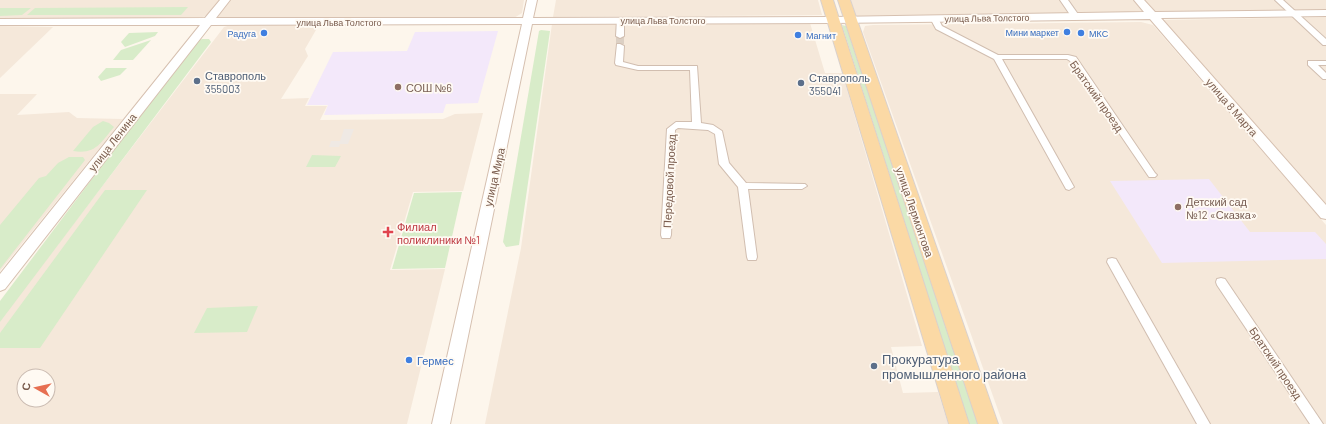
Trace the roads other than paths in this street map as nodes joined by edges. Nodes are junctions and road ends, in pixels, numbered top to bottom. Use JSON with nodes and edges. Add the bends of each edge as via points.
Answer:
{"nodes":[{"id":1,"x":225,"y":0,"type":"edge"},
{"id":2,"x":532,"y":0,"type":"edge"},
{"id":3,"x":827,"y":0,"type":"edge"},
{"id":4,"x":844,"y":0,"type":"edge"},
{"id":5,"x":1064,"y":0,"type":"edge"},
{"id":6,"x":1139,"y":0,"type":"edge"},
{"id":7,"x":1279,"y":0,"type":"edge"},
{"id":8,"x":1294,"y":14,"type":"junction"},
{"id":9,"x":1326,"y":14,"type":"edge"},
{"id":10,"x":1152,"y":16,"type":"junction"},
{"id":11,"x":1076,"y":17,"type":"junction"},
{"id":12,"x":934,"y":18,"type":"junction"},
{"id":13,"x":842,"y":20,"type":"junction"},
{"id":14,"x":528,"y":21,"type":"junction"},
{"id":15,"x":620,"y":21,"type":"junction"},
{"id":16,"x":0,"y":22,"type":"edge"},
{"id":17,"x":208,"y":22,"type":"junction"},
{"id":18,"x":620,"y":36,"type":"tunnel mouth"},
{"id":19,"x":1326,"y":43,"type":"edge"},
{"id":20,"x":620,"y":46,"type":"tunnel mouth"},
{"id":21,"x":998,"y":57,"type":"junction"},
{"id":22,"x":1326,"y":63,"type":"edge"},
{"id":23,"x":1326,"y":77,"type":"edge"},
{"id":24,"x":697,"y":125,"type":"junction"},
{"id":25,"x":1152,"y":175,"type":"dead end"},
{"id":26,"x":744,"y":186,"type":"junction"},
{"id":27,"x":802,"y":186,"type":"dead end"},
{"id":28,"x":1069,"y":187,"type":"dead end"},
{"id":29,"x":1326,"y":214,"type":"edge"},
{"id":30,"x":666,"y":235,"type":"dead end"},
{"id":31,"x":752,"y":257,"type":"dead end"},
{"id":32,"x":1112,"y":262,"type":"dead end"},
{"id":33,"x":1221,"y":282,"type":"dead end"},
{"id":34,"x":0,"y":285,"type":"edge"},
{"id":35,"x":440,"y":424,"type":"edge"},
{"id":36,"x":959,"y":424,"type":"edge"},
{"id":37,"x":988,"y":424,"type":"edge"},
{"id":38,"x":1204,"y":424,"type":"edge"},
{"id":39,"x":1317,"y":424,"type":"edge"}],
"edges":[{"from":1,"to":17,"type":"street","name":"улица Ленина"},
{"from":2,"to":14,"type":"street","name":"улица Мира"},
{"from":3,"to":13,"type":"main road","name":"улица Лермонтова"},
{"from":4,"to":13,"type":"main road","name":"улица Лермонтова"},
{"from":5,"to":11,"type":"street"},
{"from":6,"to":10,"type":"street","name":"улица 8 Марта"},
{"from":7,"to":8,"type":"street"},
{"from":8,"to":9,"type":"street","name":"улица Льва Толстого"},
{"from":8,"to":10,"type":"street","name":"улица Льва Толстого"},
{"from":8,"to":19,"type":"street"},
{"from":10,"to":11,"type":"street","name":"улица Льва Толстого"},
{"from":10,"to":29,"type":"street","name":"улица 8 Марта"},
{"from":11,"to":12,"type":"street","name":"улица Льва Толстого"},
{"from":12,"to":13,"type":"street","name":"улица Льва Толстого"},
{"from":12,"to":21,"type":"street","name":"Братский проезд","via":[[939,28]]},
{"from":13,"to":15,"type":"street","name":"улица Льва Толстого"},
{"from":13,"to":36,"type":"main road","name":"улица Лермонтова"},
{"from":13,"to":37,"type":"main road","name":"улица Лермонтова"},
{"from":14,"to":15,"type":"street","name":"улица Льва Толстого"},
{"from":14,"to":17,"type":"street","name":"улица Льва Толстого"},
{"from":14,"to":35,"type":"street","name":"улица Мира"},
{"from":15,"to":18,"type":"street"},
{"from":16,"to":17,"type":"street","name":"улица Льва Толстого"},
{"from":17,"to":34,"type":"street","name":"улица Ленина"},
{"from":20,"to":24,"type":"street","via":[[619,63],[638,68],[694,68]]},
{"from":21,"to":25,"type":"street","name":"Братский проезд","via":[[1073,59]]},
{"from":21,"to":28,"type":"street"},
{"from":22,"to":23,"type":"street","via":[[1311,63]]},
{"from":24,"to":26,"type":"street","name":"Передовой проезд","via":[[710,127],[719,133],[724,164]]},
{"from":24,"to":30,"type":"street","name":"Передовой проезд","via":[[676,125],[671,130]]},
{"from":26,"to":27,"type":"street"},
{"from":26,"to":31,"type":"street"},
{"from":32,"to":38,"type":"street"},
{"from":33,"to":39,"type":"street","name":"Братский проезд"}]}
